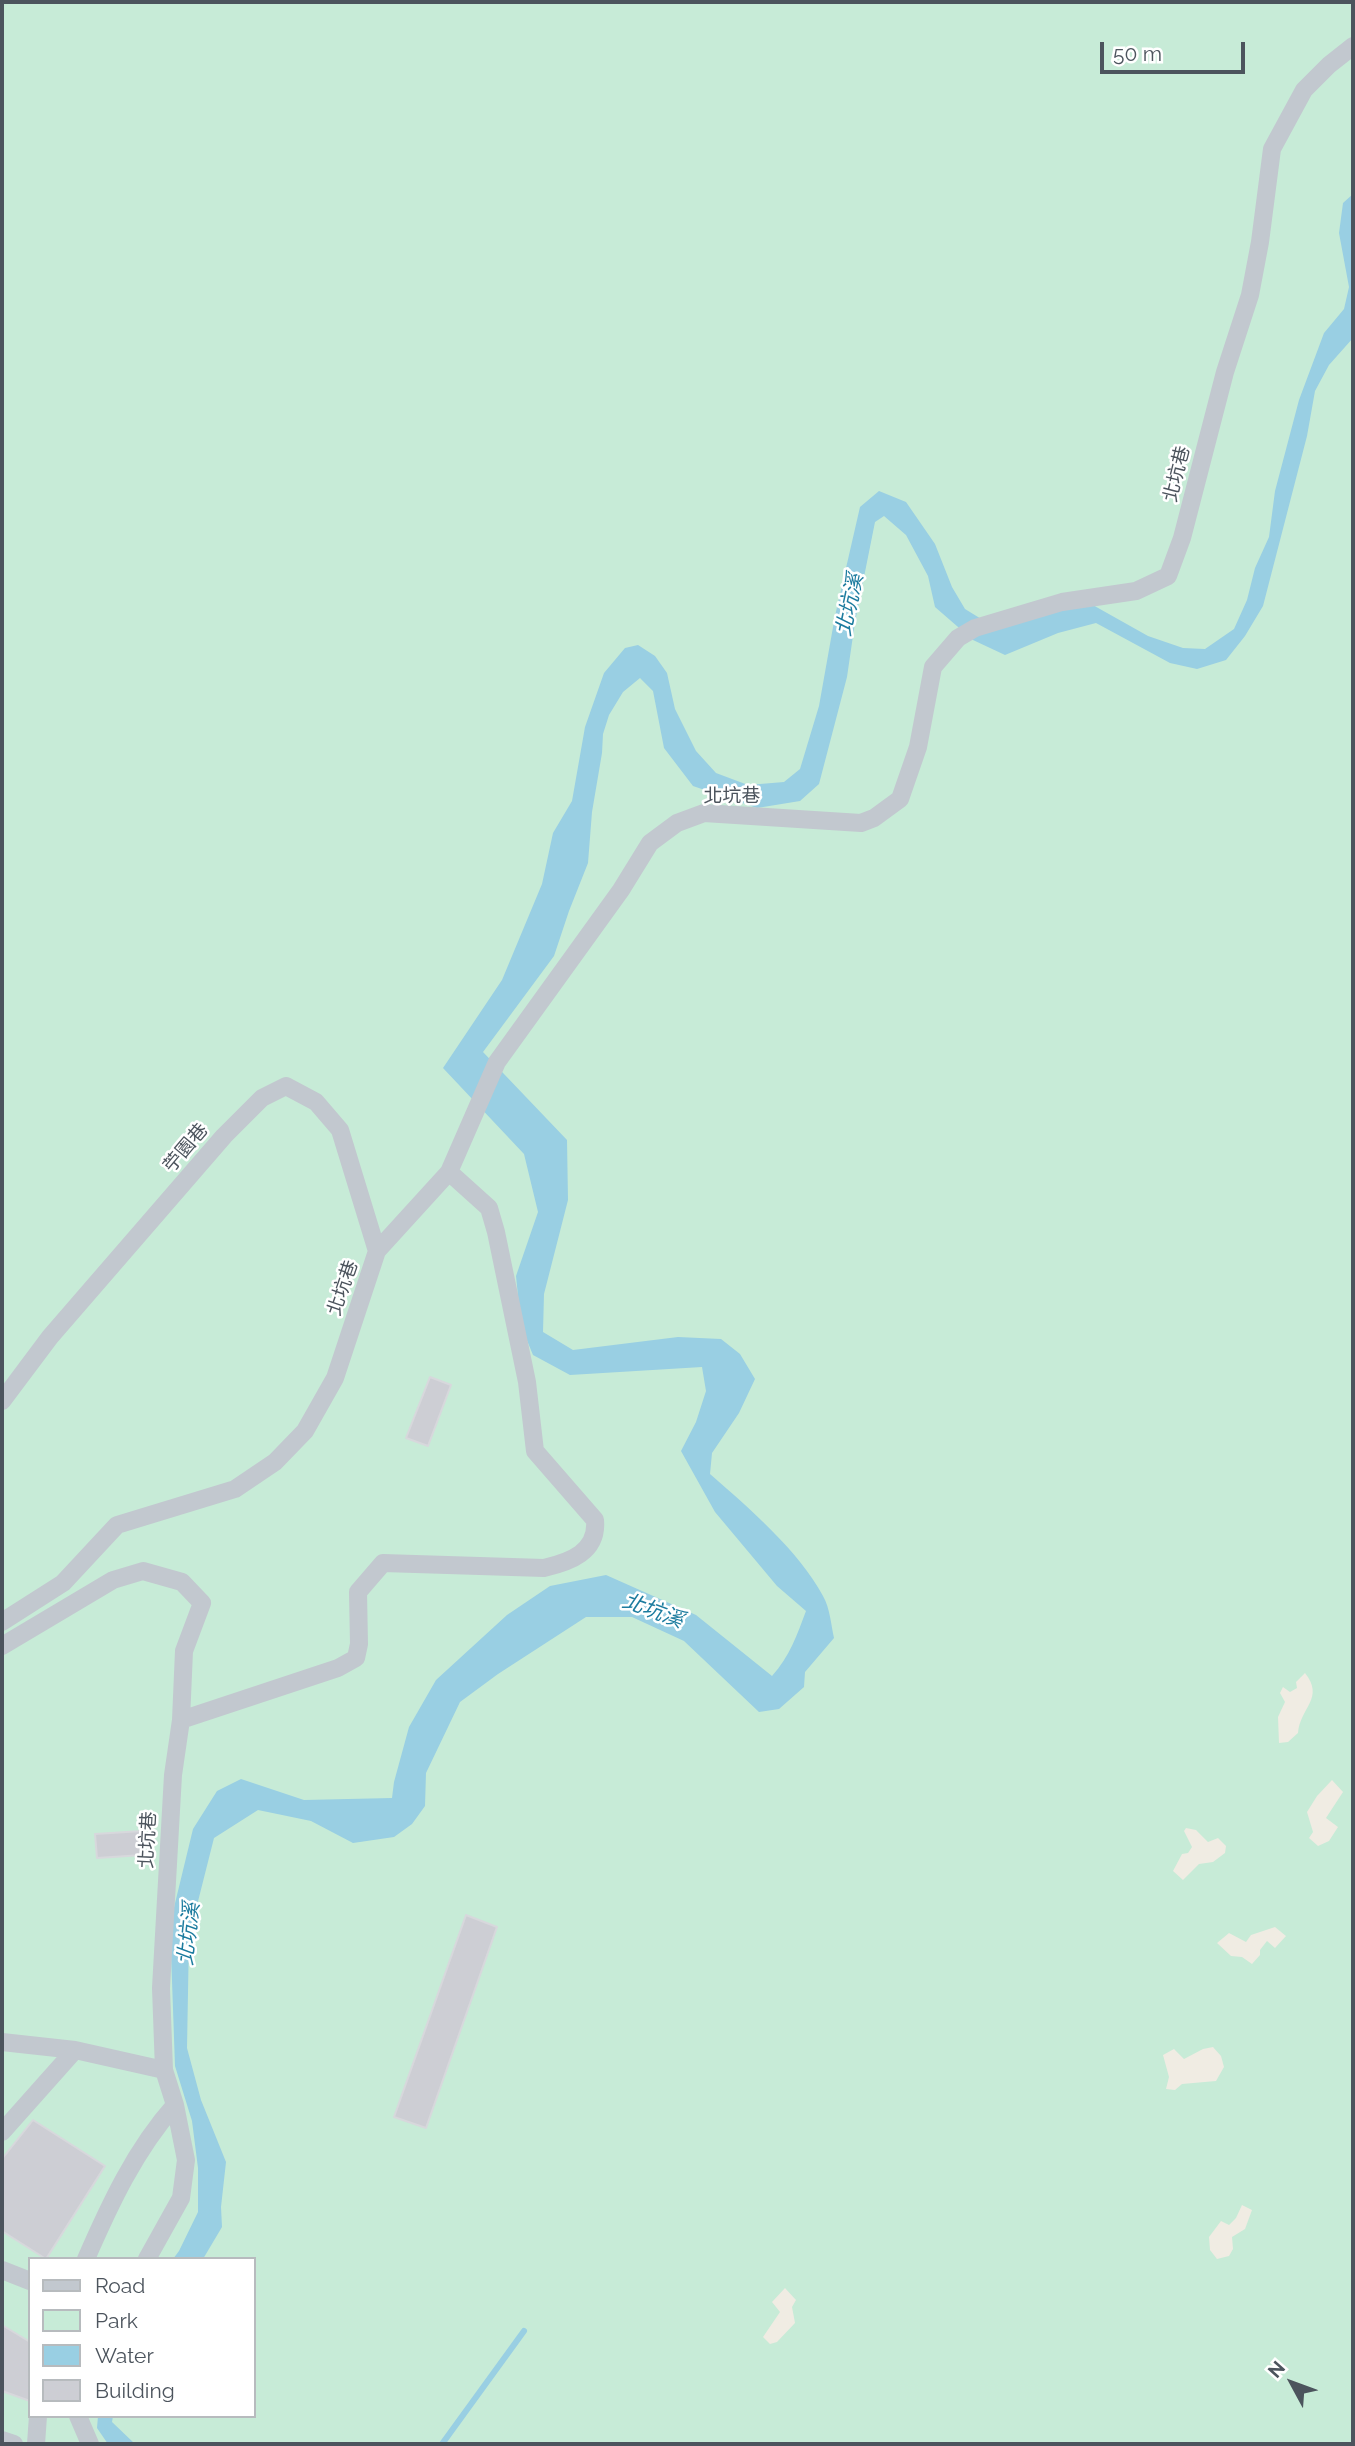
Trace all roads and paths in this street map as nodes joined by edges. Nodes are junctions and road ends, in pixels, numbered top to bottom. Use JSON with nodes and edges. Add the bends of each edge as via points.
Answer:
{"nodes":[{"id":1,"x":1353,"y":46,"type":"edge"},
{"id":2,"x":449,"y":1172,"type":"junction"},
{"id":3,"x":377,"y":1251,"type":"junction"},
{"id":4,"x":2,"y":1401,"type":"edge"},
{"id":5,"x":2,"y":1622,"type":"edge"},
{"id":6,"x":2,"y":1646,"type":"edge"},
{"id":7,"x":181,"y":1720,"type":"junction"},
{"id":8,"x":2,"y":2042,"type":"edge"},
{"id":9,"x":75,"y":2050,"type":"junction"},
{"id":10,"x":163,"y":2070,"type":"junction"},
{"id":11,"x":174,"y":2105,"type":"junction"},
{"id":12,"x":2,"y":2132,"type":"edge"},
{"id":13,"x":87,"y":2257,"type":"edge"},
{"id":14,"x":148,"y":2257,"type":"edge"},
{"id":15,"x":2,"y":2270,"type":"edge"},
{"id":16,"x":28,"y":2280,"type":"edge"},
{"id":17,"x":38,"y":2418,"type":"edge"},
{"id":18,"x":79,"y":2418,"type":"edge"},
{"id":19,"x":2,"y":2440,"type":"edge"},
{"id":20,"x":14,"y":2444,"type":"edge"},
{"id":21,"x":36,"y":2444,"type":"edge"},
{"id":22,"x":90,"y":2444,"type":"edge"}],
"edges":[{"from":1,"to":2,"type":"street","name":"北坑巷","via":[[1304,90],[1272,149],[1250,295],[1168,576],[1136,591],[1062,602],[975,628],[958,638],[933,667],[918,747],[900,799],[874,818],[860,823],[704,813],[677,823],[650,843],[497,1062]]},
{"from":2,"to":3,"type":"street","name":"北坑巷"},
{"from":2,"to":7,"type":"street","via":[[489,1209],[527,1382],[535,1451],[595,1520],[589,1549],[567,1563],[544,1568],[383,1563],[358,1592],[356,1658]]},
{"from":3,"to":4,"type":"street","name":"苧園巷","via":[[340,1130],[316,1102],[286,1086],[261,1098],[224,1136],[50,1337]]},
{"from":3,"to":5,"type":"street","name":"北坑巷","via":[[335,1378],[305,1431],[275,1462],[235,1489],[117,1525],[63,1583]]},
{"from":6,"to":7,"type":"street","name":"北坑巷","via":[[113,1580],[143,1571],[182,1582],[202,1604],[184,1651]]},
{"from":7,"to":10,"type":"street","name":"北坑巷","via":[[173,1775],[161,1988]]},
{"from":8,"to":9,"type":"street"},
{"from":9,"to":10,"type":"street"},
{"from":9,"to":12,"type":"street"},
{"from":10,"to":11,"type":"street","name":"北坑巷"},
{"from":11,"to":13,"type":"street","via":[[130,2165]]},
{"from":11,"to":14,"type":"street","name":"北坑巷","via":[[186,2160],[181,2198]]},
{"from":15,"to":16,"type":"street"},
{"from":17,"to":21,"type":"street"},
{"from":18,"to":22,"type":"street"},
{"from":19,"to":20,"type":"street"}]}
